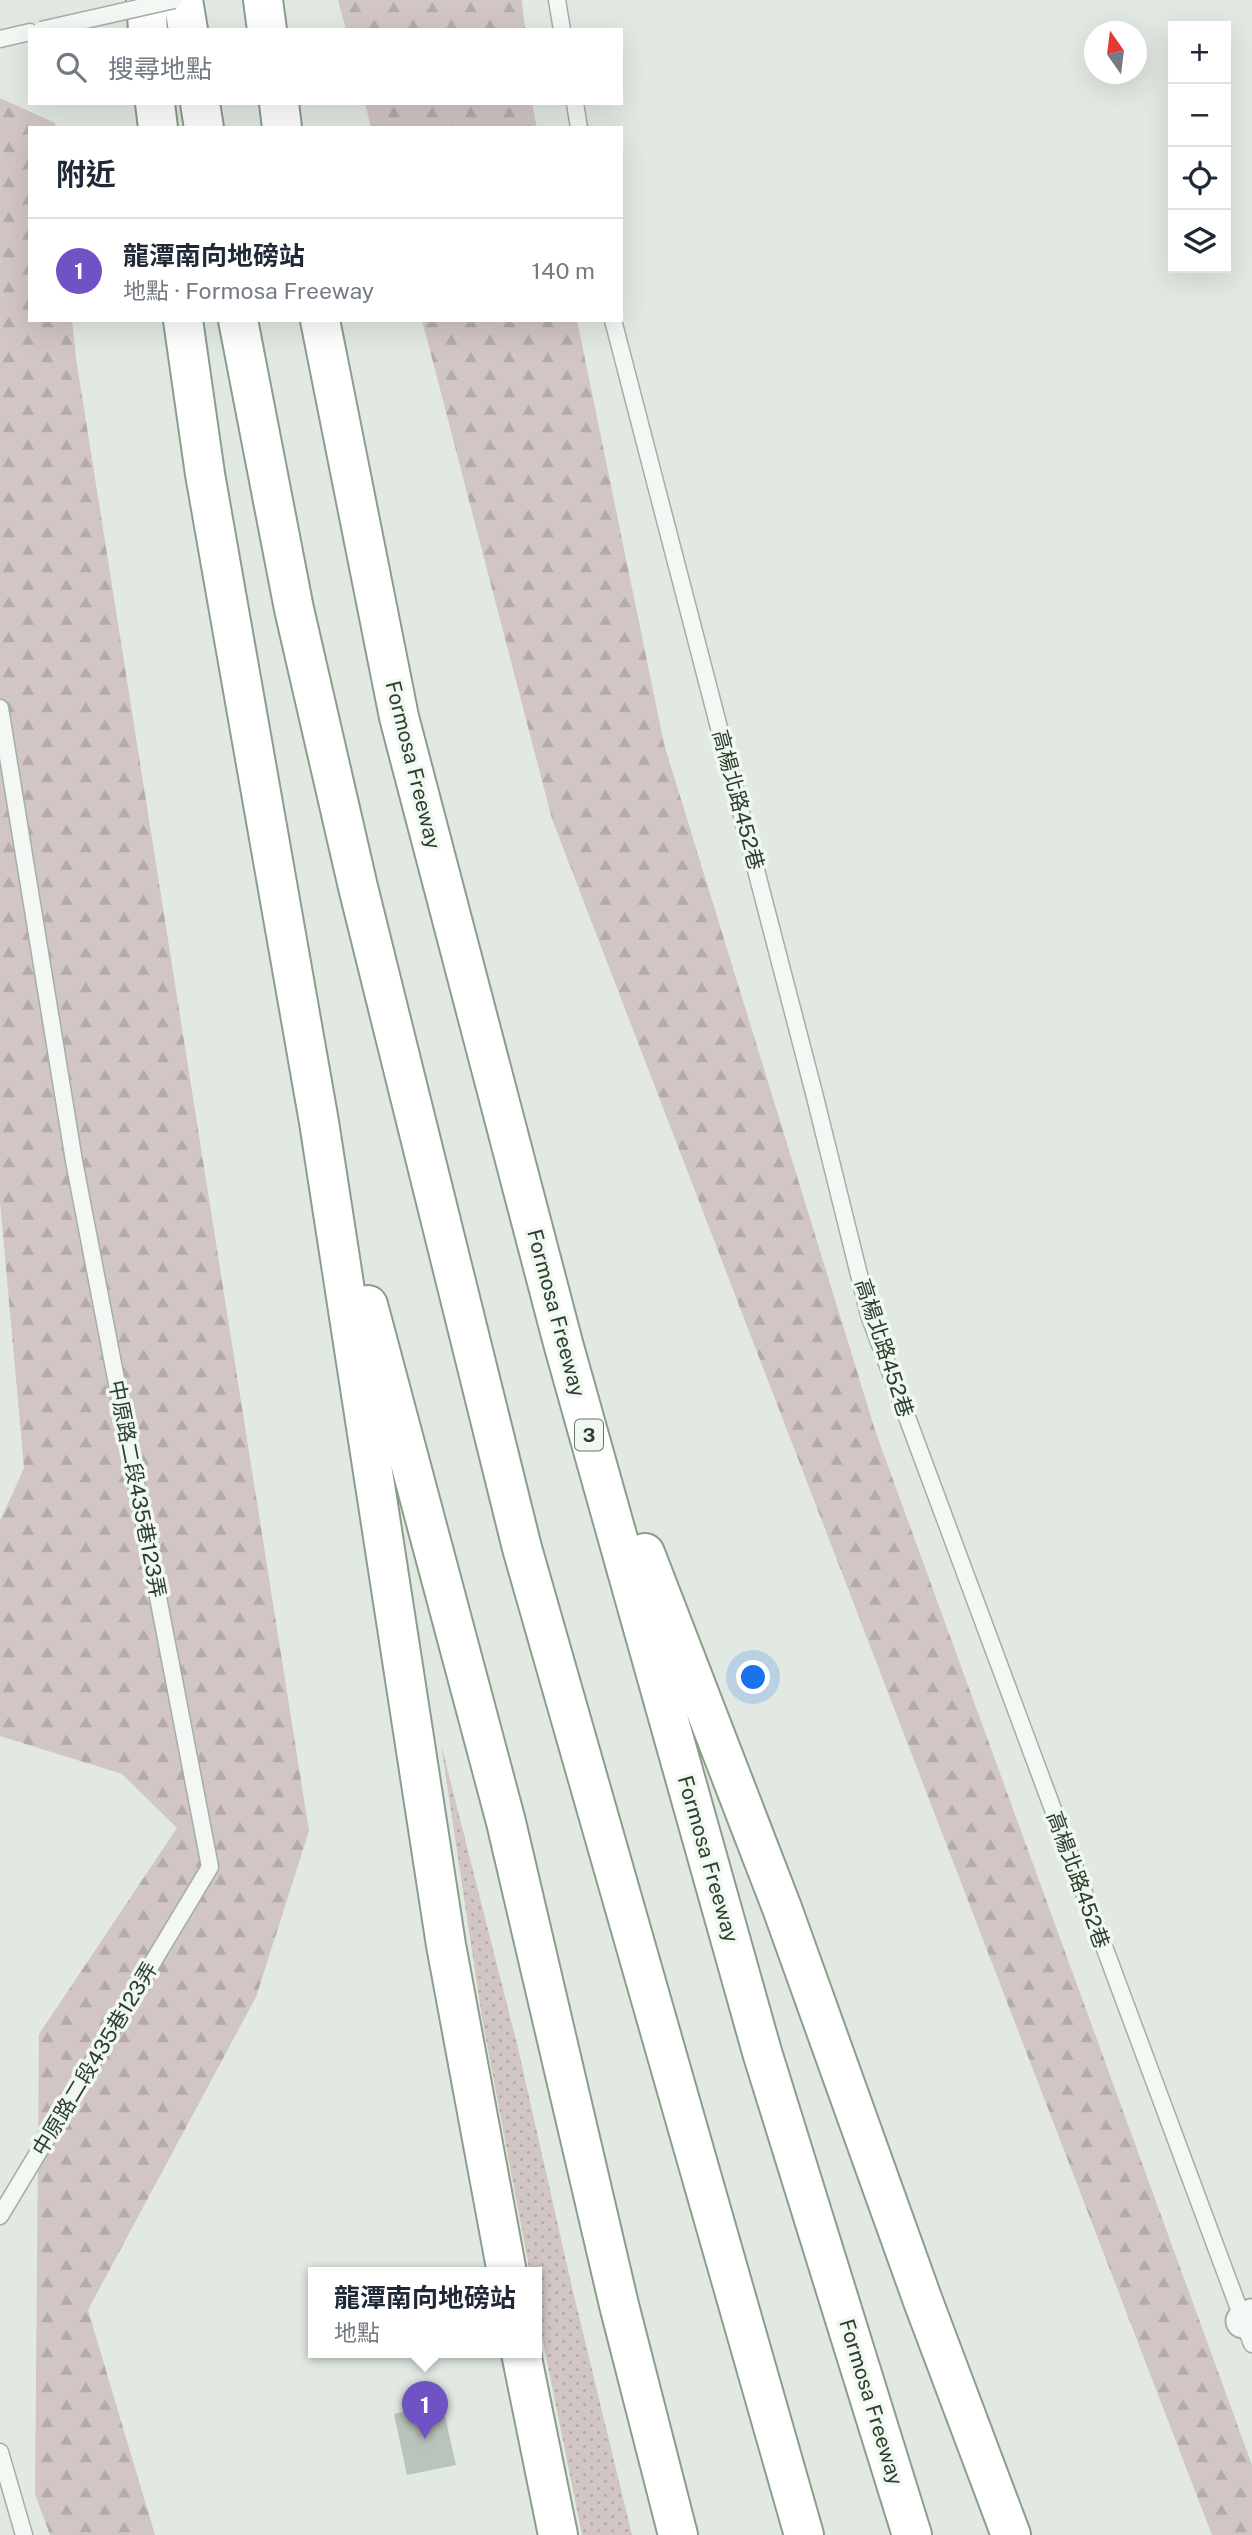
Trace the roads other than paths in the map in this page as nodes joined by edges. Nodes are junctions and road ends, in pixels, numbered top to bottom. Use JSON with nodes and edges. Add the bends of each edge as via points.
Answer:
{"nodes":[{"id":1,"x":145,"y":0,"type":"edge"},
{"id":2,"x":174,"y":0,"type":"edge"},
{"id":3,"x":183,"y":0,"type":"edge"},
{"id":4,"x":263,"y":0,"type":"edge"},
{"id":5,"x":557,"y":0,"type":"edge"},
{"id":6,"x":50,"y":28,"type":"edge"},
{"id":7,"x":148,"y":28,"type":"edge"},
{"id":8,"x":188,"y":28,"type":"edge"},
{"id":9,"x":267,"y":28,"type":"edge"},
{"id":10,"x":562,"y":28,"type":"edge"},
{"id":11,"x":28,"y":32,"type":"edge"},
{"id":12,"x":0,"y":39,"type":"edge"},
{"id":13,"x":155,"y":105,"type":"edge"},
{"id":14,"x":200,"y":105,"type":"edge"},
{"id":15,"x":279,"y":105,"type":"edge"},
{"id":16,"x":575,"y":105,"type":"edge"},
{"id":17,"x":158,"y":126,"type":"edge"},
{"id":18,"x":204,"y":126,"type":"edge"},
{"id":19,"x":282,"y":126,"type":"edge"},
{"id":20,"x":579,"y":126,"type":"edge"},
{"id":21,"x":183,"y":322,"type":"edge"},
{"id":22,"x":238,"y":322,"type":"edge"},
{"id":23,"x":320,"y":322,"type":"edge"},
{"id":24,"x":614,"y":322,"type":"edge"},
{"id":25,"x":0,"y":708,"type":"edge"},
{"id":26,"x":319,"y":1122,"type":"junction"},
{"id":27,"x":564,"y":1343,"type":"junction"},
{"id":28,"x":0,"y":2216,"type":"edge"},
{"id":29,"x":505,"y":2267,"type":"edge"},
{"id":30,"x":1249,"y":2327,"type":"edge"},
{"id":31,"x":522,"y":2358,"type":"edge"},
{"id":32,"x":0,"y":2452,"type":"edge"},
{"id":33,"x":24,"y":2535,"type":"edge"},
{"id":34,"x":558,"y":2535,"type":"edge"},
{"id":35,"x":678,"y":2535,"type":"edge"},
{"id":36,"x":804,"y":2535,"type":"edge"},
{"id":37,"x":912,"y":2535,"type":"edge"},
{"id":38,"x":1011,"y":2535,"type":"edge"}],
"edges":[{"from":1,"to":7,"type":"highway"},
{"from":2,"to":6,"type":"lane","bridge":true},
{"from":3,"to":8,"type":"highway"},
{"from":4,"to":9,"type":"highway"},
{"from":5,"to":10,"type":"lane"},
{"from":11,"to":12,"type":"lane"},
{"from":13,"to":17,"type":"highway"},
{"from":14,"to":18,"type":"highway"},
{"from":15,"to":19,"type":"highway"},
{"from":16,"to":20,"type":"lane"},
{"from":21,"to":26,"type":"highway","via":[[207,487]]},
{"from":22,"to":36,"type":"highway","via":[[294,609],[522,1548]]},
{"from":23,"to":27,"type":"highway","name":"Formosa Freeway","number":"3","via":[[399,717]]},
{"from":24,"to":30,"type":"lane","name":"高楊北路452巷","via":[[869,1315]]},
{"from":25,"to":28,"type":"lane","name":"中原路二段435巷123弄","via":[[74,1161],[210,1867]]},
{"from":26,"to":29,"type":"highway","via":[[446,1945]]},
{"from":26,"to":35,"type":"highway","via":[[506,1822]]},
{"from":27,"to":37,"type":"highway","name":"Formosa Freeway","number":"3","via":[[762,2052]]},
{"from":27,"to":38,"type":"highway","via":[[782,1908]]},
{"from":31,"to":34,"type":"highway"},
{"from":32,"to":33,"type":"lane"}]}
